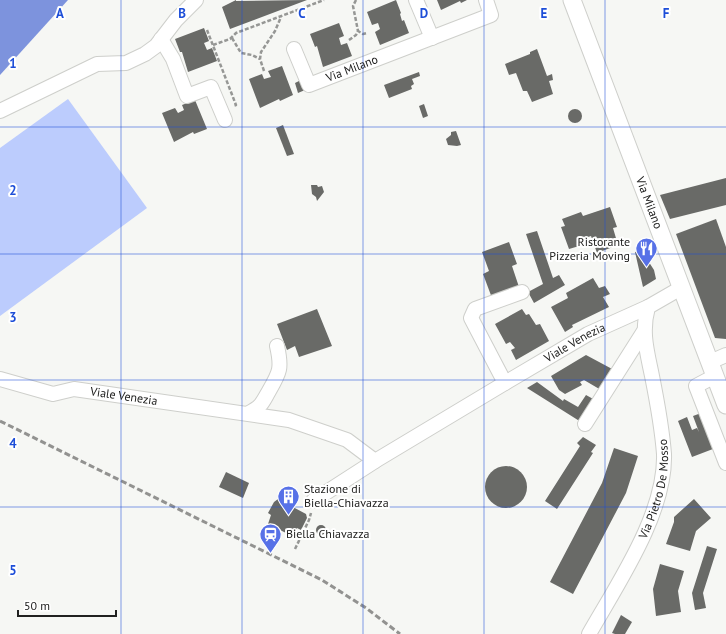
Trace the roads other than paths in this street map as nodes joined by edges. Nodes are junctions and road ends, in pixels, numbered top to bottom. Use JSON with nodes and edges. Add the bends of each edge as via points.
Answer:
{"nodes":[{"id":1,"x":196,"y":0,"type":"edge"},
{"id":2,"x":416,"y":0,"type":"edge"},
{"id":3,"x":486,"y":0,"type":"edge"},
{"id":4,"x":572,"y":0,"type":"edge"},
{"id":5,"x":432,"y":38,"type":"junction"},
{"id":6,"x":161,"y":39,"type":"junction"},
{"id":7,"x":294,"y":49,"type":"dead end"},
{"id":8,"x":0,"y":111,"type":"edge"},
{"id":9,"x":223,"y":115,"type":"road end"},
{"id":10,"x":681,"y":288,"type":"junction"},
{"id":11,"x":522,"y":292,"type":"dead end"},
{"id":12,"x":648,"y":307,"type":"junction"},
{"id":13,"x":644,"y":331,"type":"junction"},
{"id":14,"x":277,"y":346,"type":"dead end"},
{"id":15,"x":726,"y":355,"type":"edge"},
{"id":16,"x":712,"y":369,"type":"junction"},
{"id":17,"x":0,"y":379,"type":"edge"},
{"id":18,"x":505,"y":383,"type":"junction"},
{"id":19,"x":726,"y":405,"type":"edge"},
{"id":20,"x":249,"y":413,"type":"junction"},
{"id":21,"x":585,"y":424,"type":"dead end"},
{"id":22,"x":375,"y":461,"type":"junction"},
{"id":23,"x":726,"y":462,"type":"edge"},
{"id":24,"x":313,"y":501,"type":"road end"},
{"id":25,"x":589,"y":634,"type":"edge"}],
"edges":[{"from":1,"to":6,"type":"street"},
{"from":2,"to":5,"type":"street"},
{"from":3,"to":5,"type":"street","name":"Via Milano","via":[[491,15]]},
{"from":4,"to":10,"type":"main road","name":"Via Milano"},
{"from":5,"to":7,"type":"street","name":"Via Milano","via":[[309,85]]},
{"from":6,"to":8,"type":"street","via":[[145,54],[126,63],[97,64]]},
{"from":6,"to":9,"type":"street","via":[[173,59],[187,96],[211,87]]},
{"from":10,"to":12,"type":"street"},
{"from":10,"to":16,"type":"main road","name":"Via Milano"},
{"from":11,"to":18,"type":"street","via":[[475,309],[471,318]]},
{"from":12,"to":13,"type":"street","name":"Via Pietro De Mosso"},
{"from":12,"to":18,"type":"street","name":"Viale Venezia","via":[[588,334]]},
{"from":13,"to":21,"type":"street","name":"Via Pietro De Mosso"},
{"from":13,"to":25,"type":"street","name":"Via Pietro De Mosso","via":[[664,454],[663,478],[659,498],[650,520]]},
{"from":14,"to":20,"type":"street","via":[[280,359],[279,376],[261,407]]},
{"from":15,"to":16,"type":"street"},
{"from":16,"to":19,"type":"main road","name":"Via Milano"},
{"from":16,"to":23,"type":"street","via":[[696,386]]},
{"from":17,"to":20,"type":"street","name":"Viale Venezia","via":[[52,394],[74,389]]},
{"from":18,"to":22,"type":"street","name":"Viale Venezia"},
{"from":20,"to":22,"type":"street","name":"Viale Venezia","via":[[289,420],[347,440]]},
{"from":22,"to":24,"type":"street","name":"Viale Venezia"}]}
